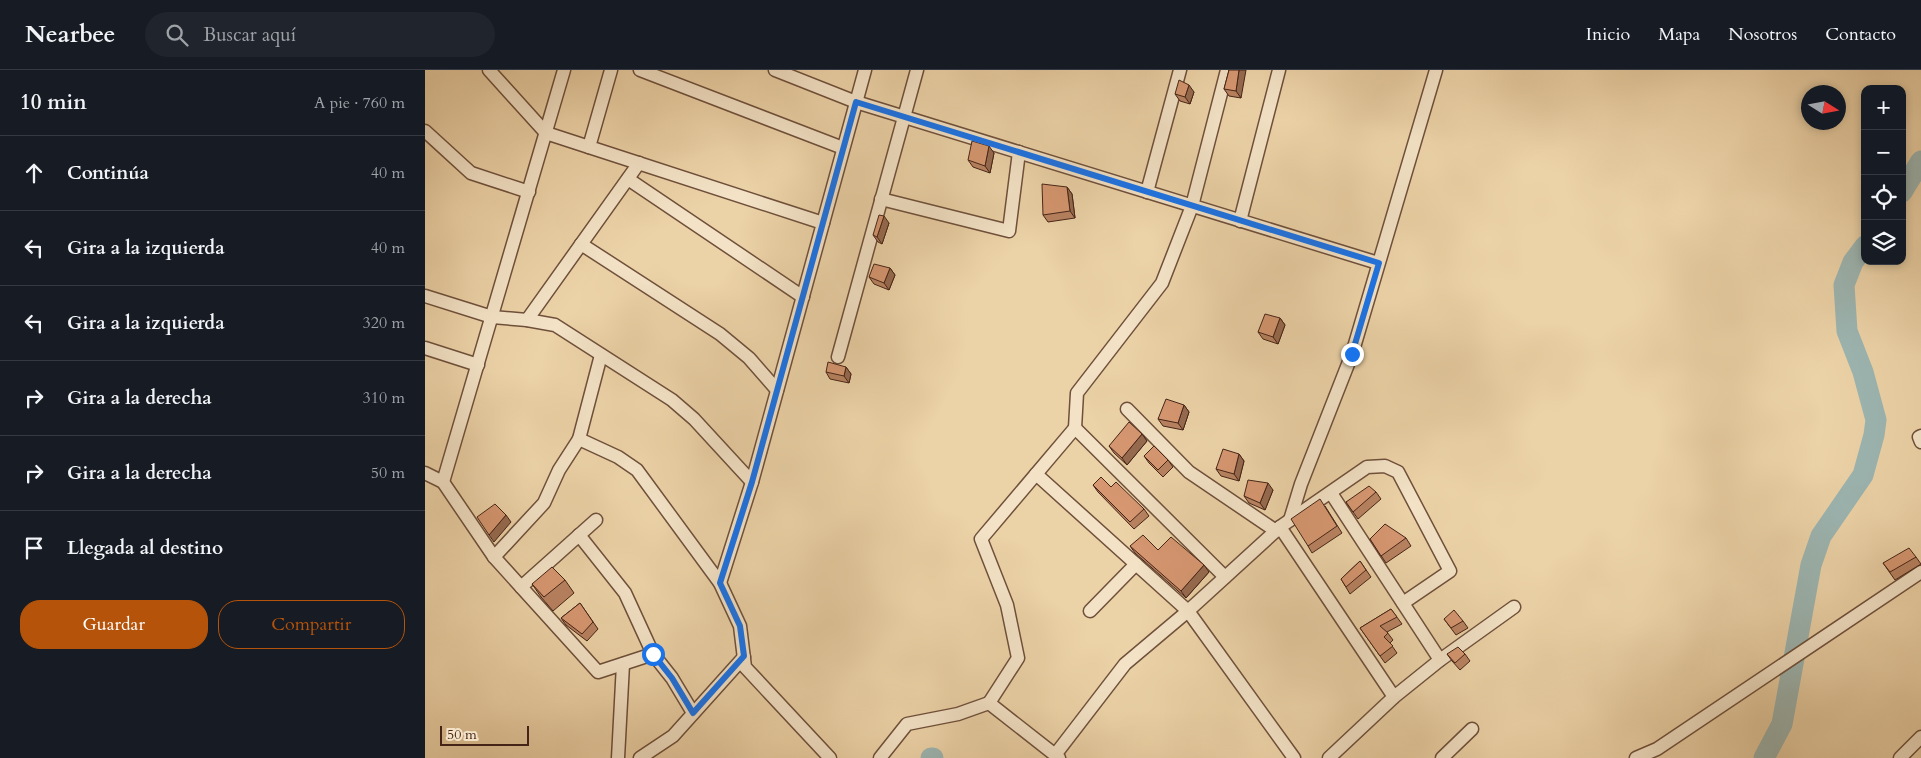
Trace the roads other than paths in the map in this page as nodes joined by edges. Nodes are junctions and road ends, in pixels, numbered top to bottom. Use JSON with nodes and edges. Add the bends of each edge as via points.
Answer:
{"nodes":[{"id":1,"x":489,"y":70,"type":"edge"},
{"id":2,"x":564,"y":70,"type":"edge"},
{"id":3,"x":611,"y":70,"type":"edge"},
{"id":4,"x":640,"y":70,"type":"edge"},
{"id":5,"x":775,"y":70,"type":"edge"},
{"id":6,"x":865,"y":70,"type":"edge"},
{"id":7,"x":917,"y":70,"type":"edge"},
{"id":8,"x":1180,"y":70,"type":"edge"},
{"id":9,"x":1227,"y":70,"type":"edge"},
{"id":10,"x":1279,"y":70,"type":"edge"},
{"id":11,"x":1436,"y":70,"type":"edge"},
{"id":12,"x":856,"y":102,"type":"junction"},
{"id":13,"x":904,"y":117,"type":"junction"},
{"id":14,"x":425,"y":130,"type":"edge"},
{"id":15,"x":546,"y":133,"type":"junction"},
{"id":16,"x":589,"y":147,"type":"junction"},
{"id":17,"x":843,"y":148,"type":"junction"},
{"id":18,"x":1019,"y":152,"type":"junction"},
{"id":19,"x":639,"y":163,"type":"junction"},
{"id":20,"x":628,"y":179,"type":"junction"},
{"id":21,"x":529,"y":192,"type":"junction"},
{"id":22,"x":1147,"y":192,"type":"junction"},
{"id":23,"x":881,"y":199,"type":"junction"},
{"id":24,"x":1192,"y":206,"type":"junction"},
{"id":25,"x":1240,"y":221,"type":"junction"},
{"id":26,"x":823,"y":223,"type":"junction"},
{"id":27,"x":581,"y":244,"type":"junction"},
{"id":28,"x":1379,"y":263,"type":"junction"},
{"id":29,"x":425,"y":296,"type":"edge"},
{"id":30,"x":803,"y":297,"type":"junction"},
{"id":31,"x":492,"y":317,"type":"junction"},
{"id":32,"x":527,"y":320,"type":"junction"},
{"id":33,"x":425,"y":348,"type":"edge"},
{"id":34,"x":601,"y":355,"type":"junction"},
{"id":35,"x":838,"y":358,"type":"dead end"},
{"id":36,"x":478,"y":364,"type":"junction"},
{"id":37,"x":777,"y":390,"type":"junction"},
{"id":38,"x":1127,"y":409,"type":"dead end"},
{"id":39,"x":1075,"y":428,"type":"junction"},
{"id":40,"x":1921,"y":436,"type":"edge"},
{"id":41,"x":579,"y":439,"type":"junction"},
{"id":42,"x":1921,"y":442,"type":"edge"},
{"id":43,"x":425,"y":473,"type":"edge"},
{"id":44,"x":1036,"y":474,"type":"junction"},
{"id":45,"x":443,"y":482,"type":"junction"},
{"id":46,"x":752,"y":482,"type":"junction"},
{"id":47,"x":1331,"y":493,"type":"junction"},
{"id":48,"x":596,"y":520,"type":"dead end"},
{"id":49,"x":1282,"y":526,"type":"junction"},
{"id":50,"x":579,"y":535,"type":"junction"},
{"id":51,"x":494,"y":557,"type":"junction"},
{"id":52,"x":1136,"y":564,"type":"junction"},
{"id":53,"x":1921,"y":572,"type":"edge"},
{"id":54,"x":1225,"y":577,"type":"junction"},
{"id":55,"x":720,"y":583,"type":"junction"},
{"id":56,"x":521,"y":587,"type":"junction"},
{"id":57,"x":1403,"y":603,"type":"junction"},
{"id":58,"x":1515,"y":607,"type":"dead end"},
{"id":59,"x":1090,"y":611,"type":"dead end"},
{"id":60,"x":1188,"y":611,"type":"junction"},
{"id":61,"x":653,"y":654,"type":"junction"},
{"id":62,"x":744,"y":656,"type":"junction"},
{"id":63,"x":1440,"y":660,"type":"junction"},
{"id":64,"x":623,"y":664,"type":"junction"},
{"id":65,"x":1394,"y":697,"type":"junction"},
{"id":66,"x":989,"y":703,"type":"junction"},
{"id":67,"x":693,"y":713,"type":"junction"},
{"id":68,"x":1472,"y":730,"type":"dead end"},
{"id":69,"x":1921,"y":736,"type":"edge"},
{"id":70,"x":1057,"y":756,"type":"edge"},
{"id":71,"x":617,"y":758,"type":"edge"},
{"id":72,"x":640,"y":758,"type":"edge"},
{"id":73,"x":830,"y":758,"type":"edge"},
{"id":74,"x":880,"y":758,"type":"edge"},
{"id":75,"x":1295,"y":758,"type":"edge"},
{"id":76,"x":1329,"y":758,"type":"edge"},
{"id":77,"x":1442,"y":758,"type":"edge"},
{"id":78,"x":1637,"y":758,"type":"edge"},
{"id":79,"x":1900,"y":758,"type":"edge"}],
"edges":[{"from":1,"to":15,"type":"street"},
{"from":2,"to":15,"type":"street"},
{"from":3,"to":16,"type":"street"},
{"from":4,"to":17,"type":"street"},
{"from":5,"to":12,"type":"street"},
{"from":6,"to":12,"type":"street"},
{"from":7,"to":13,"type":"street"},
{"from":8,"to":22,"type":"street"},
{"from":9,"to":24,"type":"street"},
{"from":10,"to":25,"type":"street"},
{"from":11,"to":28,"type":"street"},
{"from":12,"to":13,"type":"street"},
{"from":12,"to":17,"type":"street"},
{"from":13,"to":18,"type":"street"},
{"from":13,"to":23,"type":"street"},
{"from":14,"to":21,"type":"street","via":[[471,173]]},
{"from":15,"to":16,"type":"street"},
{"from":15,"to":21,"type":"street"},
{"from":16,"to":19,"type":"street"},
{"from":17,"to":26,"type":"street"},
{"from":18,"to":22,"type":"street"},
{"from":18,"to":23,"type":"street","via":[[1009,231]]},
{"from":19,"to":20,"type":"street"},
{"from":19,"to":26,"type":"street"},
{"from":20,"to":27,"type":"street"},
{"from":20,"to":30,"type":"street"},
{"from":21,"to":31,"type":"street"},
{"from":22,"to":24,"type":"street"},
{"from":23,"to":35,"type":"street"},
{"from":24,"to":25,"type":"street"},
{"from":24,"to":39,"type":"street","via":[[1162,283],[1077,394]]},
{"from":25,"to":28,"type":"street"},
{"from":26,"to":30,"type":"street"},
{"from":27,"to":32,"type":"street"},
{"from":27,"to":37,"type":"street","via":[[720,334],[749,358]]},
{"from":28,"to":49,"type":"street","via":[[1352,354]]},
{"from":29,"to":31,"type":"street"},
{"from":30,"to":37,"type":"street"},
{"from":31,"to":32,"type":"street"},
{"from":31,"to":36,"type":"street"},
{"from":32,"to":34,"type":"street","via":[[555,326]]},
{"from":33,"to":36,"type":"street"},
{"from":34,"to":41,"type":"street"},
{"from":34,"to":46,"type":"street","via":[[672,400],[695,419]]},
{"from":36,"to":45,"type":"street"},
{"from":37,"to":46,"type":"street"},
{"from":38,"to":49,"type":"street","via":[[1189,472]]},
{"from":39,"to":44,"type":"street"},
{"from":39,"to":54,"type":"street"},
{"from":40,"to":42,"type":"street"},
{"from":41,"to":51,"type":"street","via":[[559,470],[545,503]]},
{"from":41,"to":55,"type":"street","via":[[619,457],[637,470]]},
{"from":43,"to":45,"type":"street"},
{"from":44,"to":52,"type":"street"},
{"from":44,"to":66,"type":"street","via":[[981,539],[1007,605],[1018,658]]},
{"from":45,"to":51,"type":"street"},
{"from":46,"to":55,"type":"street"},
{"from":47,"to":49,"type":"street"},
{"from":47,"to":57,"type":"street"},
{"from":47,"to":57,"type":"street","via":[[1367,467],[1385,466],[1398,472],[1450,571]]},
{"from":48,"to":50,"type":"street"},
{"from":49,"to":54,"type":"street"},
{"from":49,"to":65,"type":"street"},
{"from":50,"to":56,"type":"street"},
{"from":50,"to":61,"type":"street","via":[[625,593]]},
{"from":51,"to":56,"type":"street"},
{"from":52,"to":59,"type":"street"},
{"from":52,"to":60,"type":"street"},
{"from":53,"to":78,"type":"street","via":[[1657,749]]},
{"from":54,"to":60,"type":"street"},
{"from":55,"to":62,"type":"street","via":[[740,626]]},
{"from":56,"to":64,"type":"street","via":[[598,672]]},
{"from":57,"to":63,"type":"street"},
{"from":58,"to":63,"type":"street"},
{"from":60,"to":70,"type":"street","via":[[1125,664]]},
{"from":60,"to":75,"type":"street"},
{"from":61,"to":64,"type":"street"},
{"from":61,"to":67,"type":"street"},
{"from":62,"to":67,"type":"street"},
{"from":62,"to":73,"type":"street","via":[[745,667]]},
{"from":63,"to":65,"type":"street"},
{"from":64,"to":71,"type":"street"},
{"from":65,"to":76,"type":"street"},
{"from":66,"to":70,"type":"street"},
{"from":66,"to":74,"type":"street","via":[[958,714],[907,724]]},
{"from":67,"to":72,"type":"street","via":[[673,736]]},
{"from":68,"to":77,"type":"street"},
{"from":69,"to":79,"type":"street"}]}
